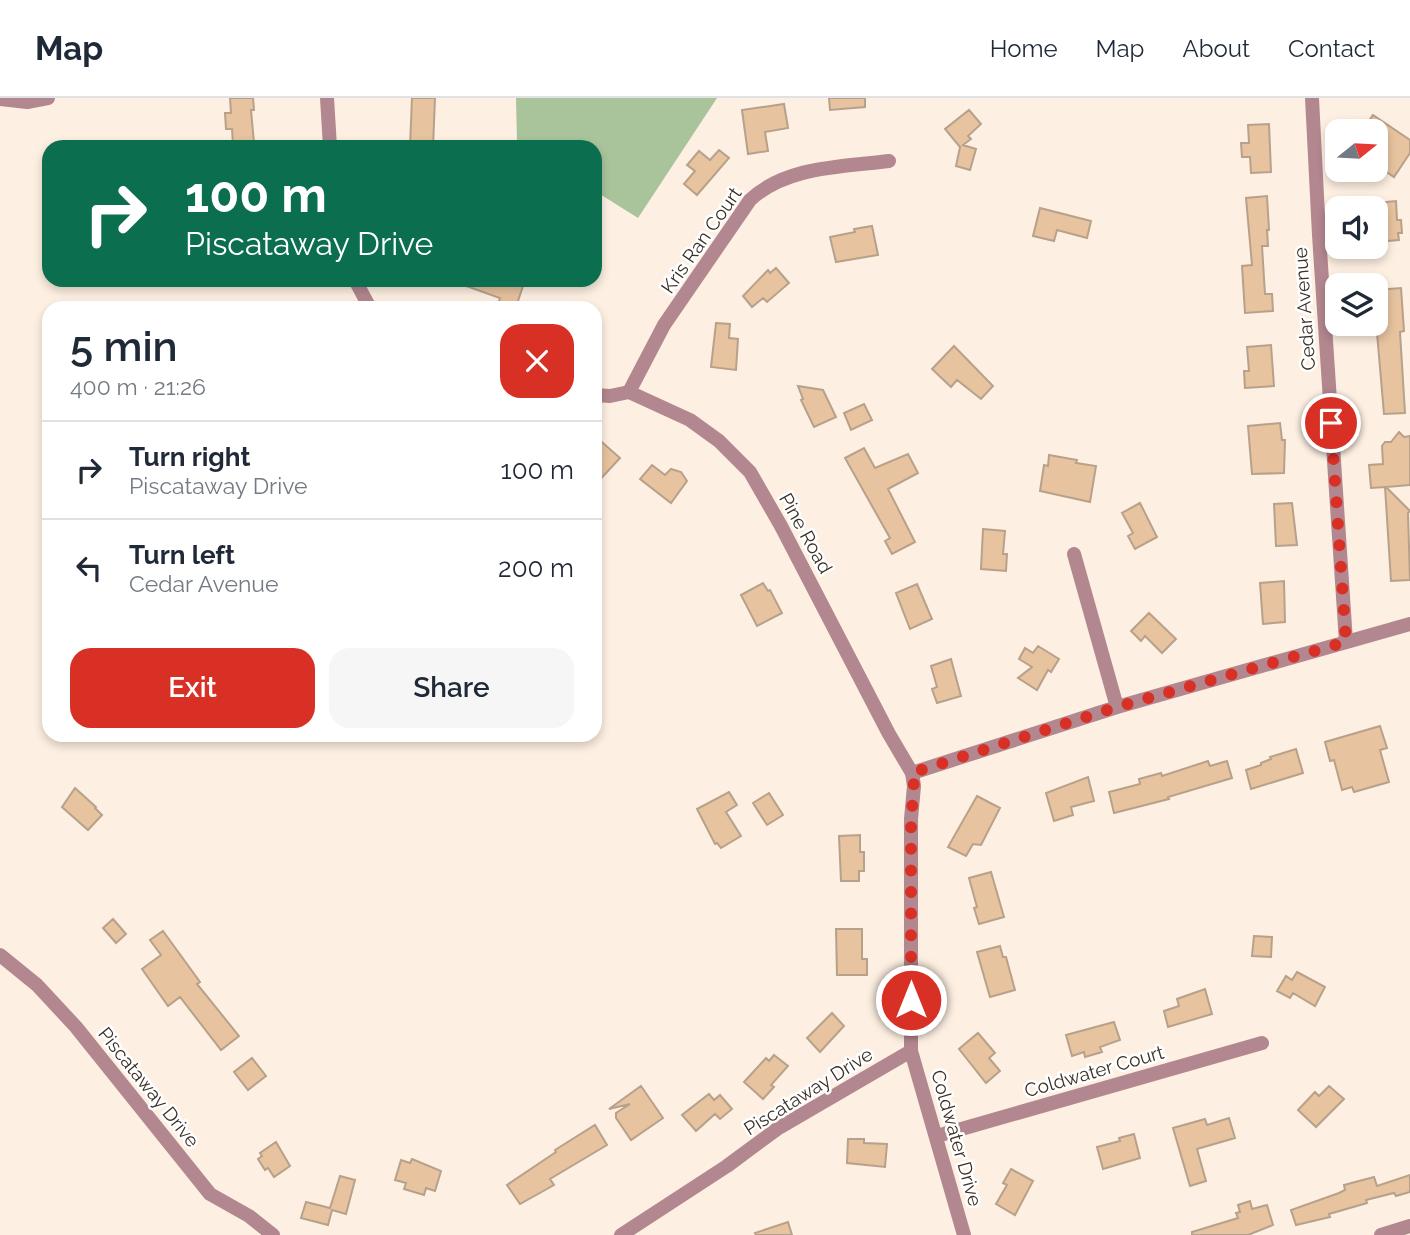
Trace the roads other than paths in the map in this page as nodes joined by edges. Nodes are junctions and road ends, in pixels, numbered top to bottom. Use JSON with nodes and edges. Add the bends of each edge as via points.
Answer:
{"nodes":[{"id":1,"x":48,"y":98,"type":"edge"},
{"id":2,"x":327,"y":98,"type":"edge"},
{"id":3,"x":1312,"y":98,"type":"edge"},
{"id":4,"x":0,"y":99,"type":"edge"},
{"id":5,"x":330,"y":140,"type":"edge"},
{"id":6,"x":889,"y":161,"type":"dead end"},
{"id":7,"x":629,"y":392,"type":"junction"},
{"id":8,"x":602,"y":395,"type":"edge"},
{"id":9,"x":1074,"y":554,"type":"dead end"},
{"id":10,"x":1410,"y":624,"type":"edge"},
{"id":11,"x":1346,"y":642,"type":"junction"},
{"id":12,"x":1117,"y":707,"type":"junction"},
{"id":13,"x":912,"y":773,"type":"junction"},
{"id":14,"x":0,"y":955,"type":"edge"},
{"id":15,"x":1262,"y":1043,"type":"dead end"},
{"id":16,"x":911,"y":1051,"type":"junction"},
{"id":17,"x":937,"y":1136,"type":"junction"},
{"id":18,"x":1410,"y":1226,"type":"edge"},
{"id":19,"x":273,"y":1235,"type":"edge"},
{"id":20,"x":621,"y":1235,"type":"edge"},
{"id":21,"x":964,"y":1235,"type":"edge"},
{"id":22,"x":1381,"y":1235,"type":"edge"}],
"edges":[{"from":1,"to":4,"type":"street","via":[[27,102]]},
{"from":2,"to":5,"type":"street"},
{"from":3,"to":11,"type":"street","name":"Cedar Avenue"},
{"from":6,"to":7,"type":"street","name":"Kris Ran Court","via":[[798,173],[762,188],[664,325]]},
{"from":7,"to":8,"type":"street","name":"Pine Road"},
{"from":7,"to":13,"type":"street","name":"Pine Road","via":[[690,420],[750,472]]},
{"from":9,"to":12,"type":"street"},
{"from":10,"to":11,"type":"street"},
{"from":11,"to":12,"type":"street"},
{"from":12,"to":13,"type":"street"},
{"from":13,"to":16,"type":"street"},
{"from":14,"to":19,"type":"street","name":"Piscataway Drive","via":[[37,985],[76,1027],[210,1194]]},
{"from":15,"to":17,"type":"street","name":"Coldwater Court"},
{"from":16,"to":17,"type":"street","name":"Coldwater Drive"},
{"from":16,"to":20,"type":"street","name":"Piscataway Drive","via":[[777,1129]]},
{"from":17,"to":21,"type":"street","name":"Coldwater Drive"},
{"from":18,"to":22,"type":"street"}]}
